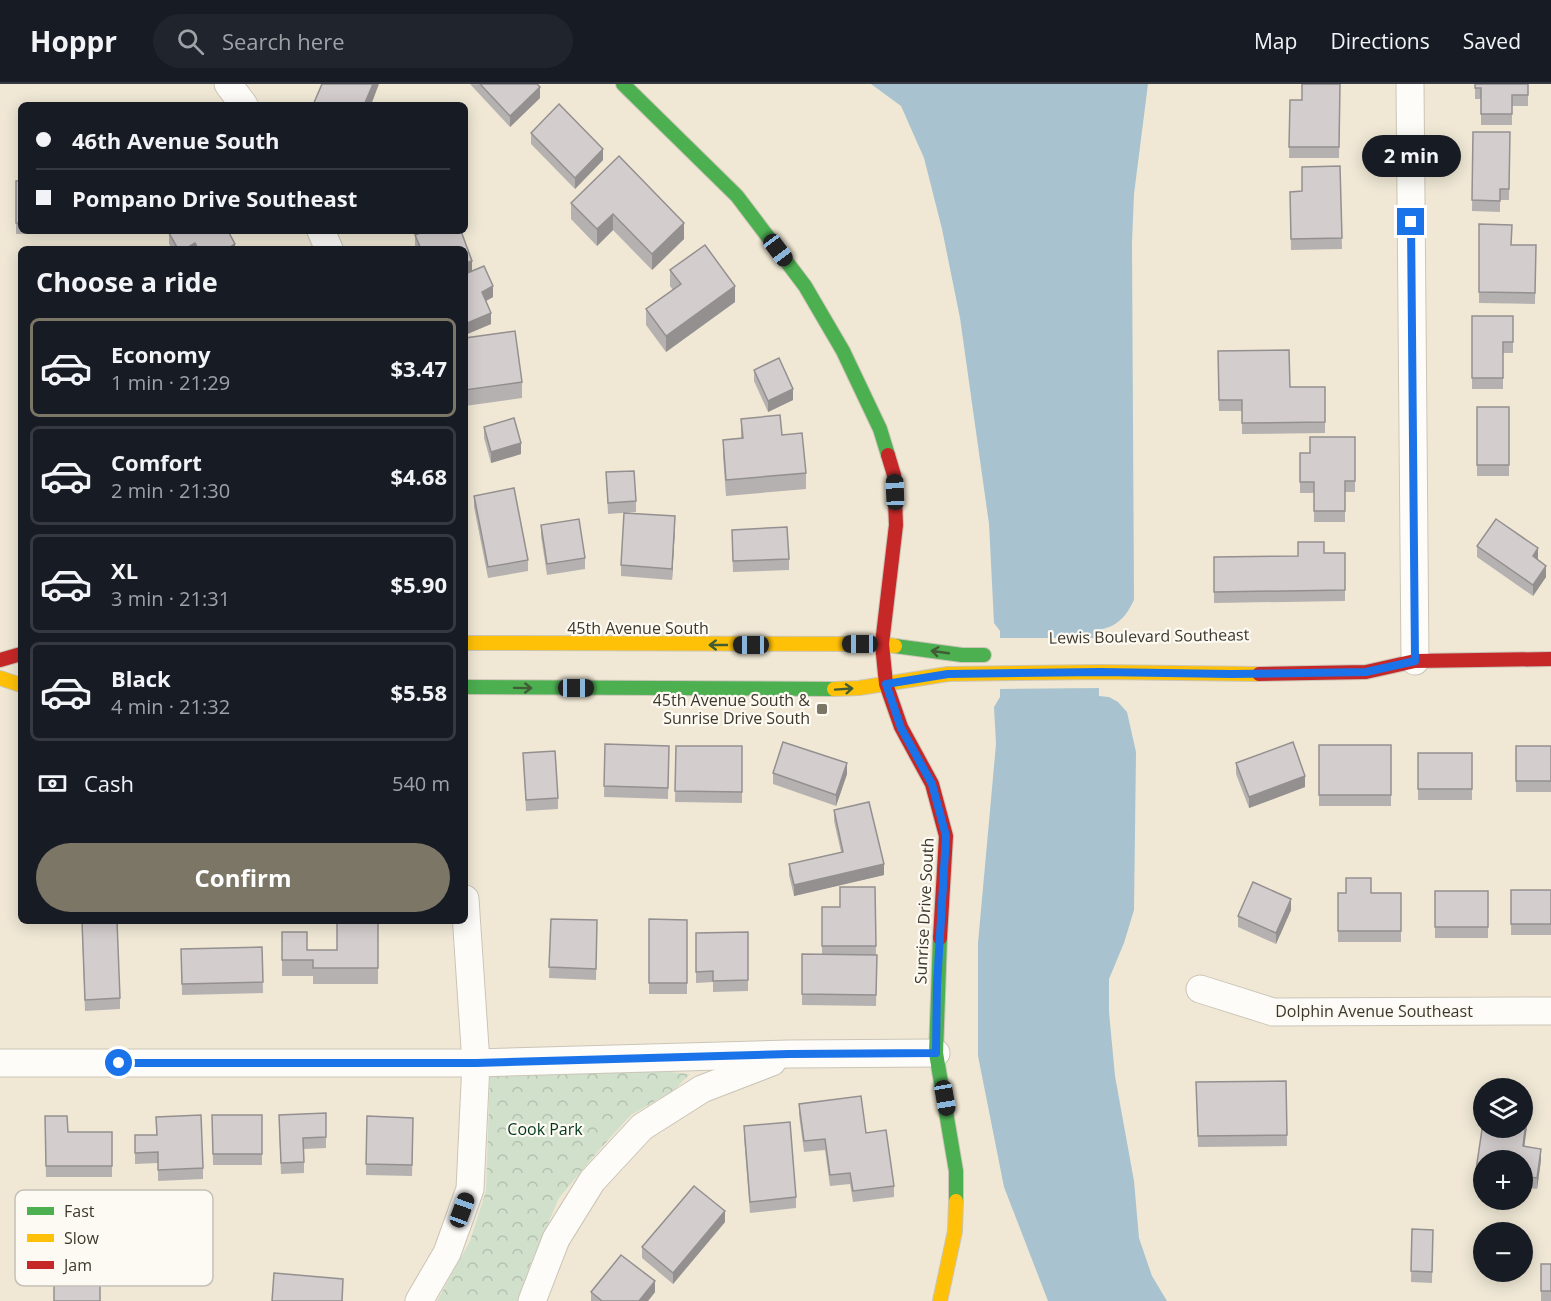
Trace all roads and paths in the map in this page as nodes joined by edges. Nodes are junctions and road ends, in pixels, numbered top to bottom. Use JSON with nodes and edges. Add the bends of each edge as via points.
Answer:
{"nodes":[{"id":1,"x":228,"y":84,"type":"edge"},
{"id":2,"x":623,"y":84,"type":"edge"},
{"id":3,"x":1410,"y":84,"type":"edge"},
{"id":4,"x":242,"y":102,"type":"edge"},
{"id":5,"x":468,"y":643,"type":"edge"},
{"id":6,"x":882,"y":644,"type":"junction"},
{"id":7,"x":1380,"y":653,"type":"dead end"},
{"id":8,"x":998,"y":654,"type":"dead end"},
{"id":9,"x":18,"y":655,"type":"edge"},
{"id":10,"x":1551,"y":659,"type":"edge"},
{"id":11,"x":0,"y":660,"type":"edge"},
{"id":12,"x":1415,"y":661,"type":"junction"},
{"id":13,"x":0,"y":678,"type":"edge"},
{"id":14,"x":18,"y":684,"type":"edge"},
{"id":15,"x":886,"y":684,"type":"junction"},
{"id":16,"x":468,"y":687,"type":"edge"},
{"id":17,"x":467,"y":924,"type":"edge"},
{"id":18,"x":1200,"y":989,"type":"dead end"},
{"id":19,"x":1551,"y":1011,"type":"edge"},
{"id":20,"x":936,"y":1053,"type":"junction"},
{"id":21,"x":789,"y":1054,"type":"junction"},
{"id":22,"x":0,"y":1063,"type":"edge"},
{"id":23,"x":476,"y":1063,"type":"junction"},
{"id":24,"x":419,"y":1301,"type":"edge"},
{"id":25,"x":532,"y":1301,"type":"edge"},
{"id":26,"x":940,"y":1301,"type":"edge"}],
"edges":[{"from":1,"to":4,"type":"street"},
{"from":2,"to":6,"type":"street","name":"Sunrise Drive South","via":[[737,196],[805,286],[843,351],[880,429],[894,475],[896,525]]},
{"from":3,"to":12,"type":"street"},
{"from":6,"to":5,"type":"street","name":"45th Avenue South","one_way":true},
{"from":8,"to":6,"type":"street","one_way":true,"via":[[962,655]]},
{"from":6,"to":15,"type":"street","name":"Sunrise Drive South"},
{"from":7,"to":12,"type":"street"},
{"from":9,"to":11,"type":"street"},
{"from":10,"to":12,"type":"street"},
{"from":12,"to":15,"type":"street","via":[[1366,672],[948,674]]},
{"from":13,"to":14,"type":"street"},
{"from":16,"to":15,"type":"street","one_way":true,"via":[[822,690]]},
{"from":15,"to":20,"type":"street","name":"Sunrise Drive South","via":[[901,728],[932,784],[946,836]]},
{"from":17,"to":23,"type":"street"},
{"from":18,"to":19,"type":"street","name":"Dolphin Avenue Southeast","via":[[1273,1012]]},
{"from":20,"to":21,"type":"street"},
{"from":20,"to":26,"type":"street","name":"Sunrise Drive South","via":[[956,1171],[955,1231]]},
{"from":21,"to":23,"type":"street"},
{"from":21,"to":25,"type":"street","via":[[702,1089],[642,1126],[592,1181],[556,1239]]},
{"from":22,"to":23,"type":"street"},
{"from":23,"to":24,"type":"street","via":[[470,1189],[447,1253]]}]}
